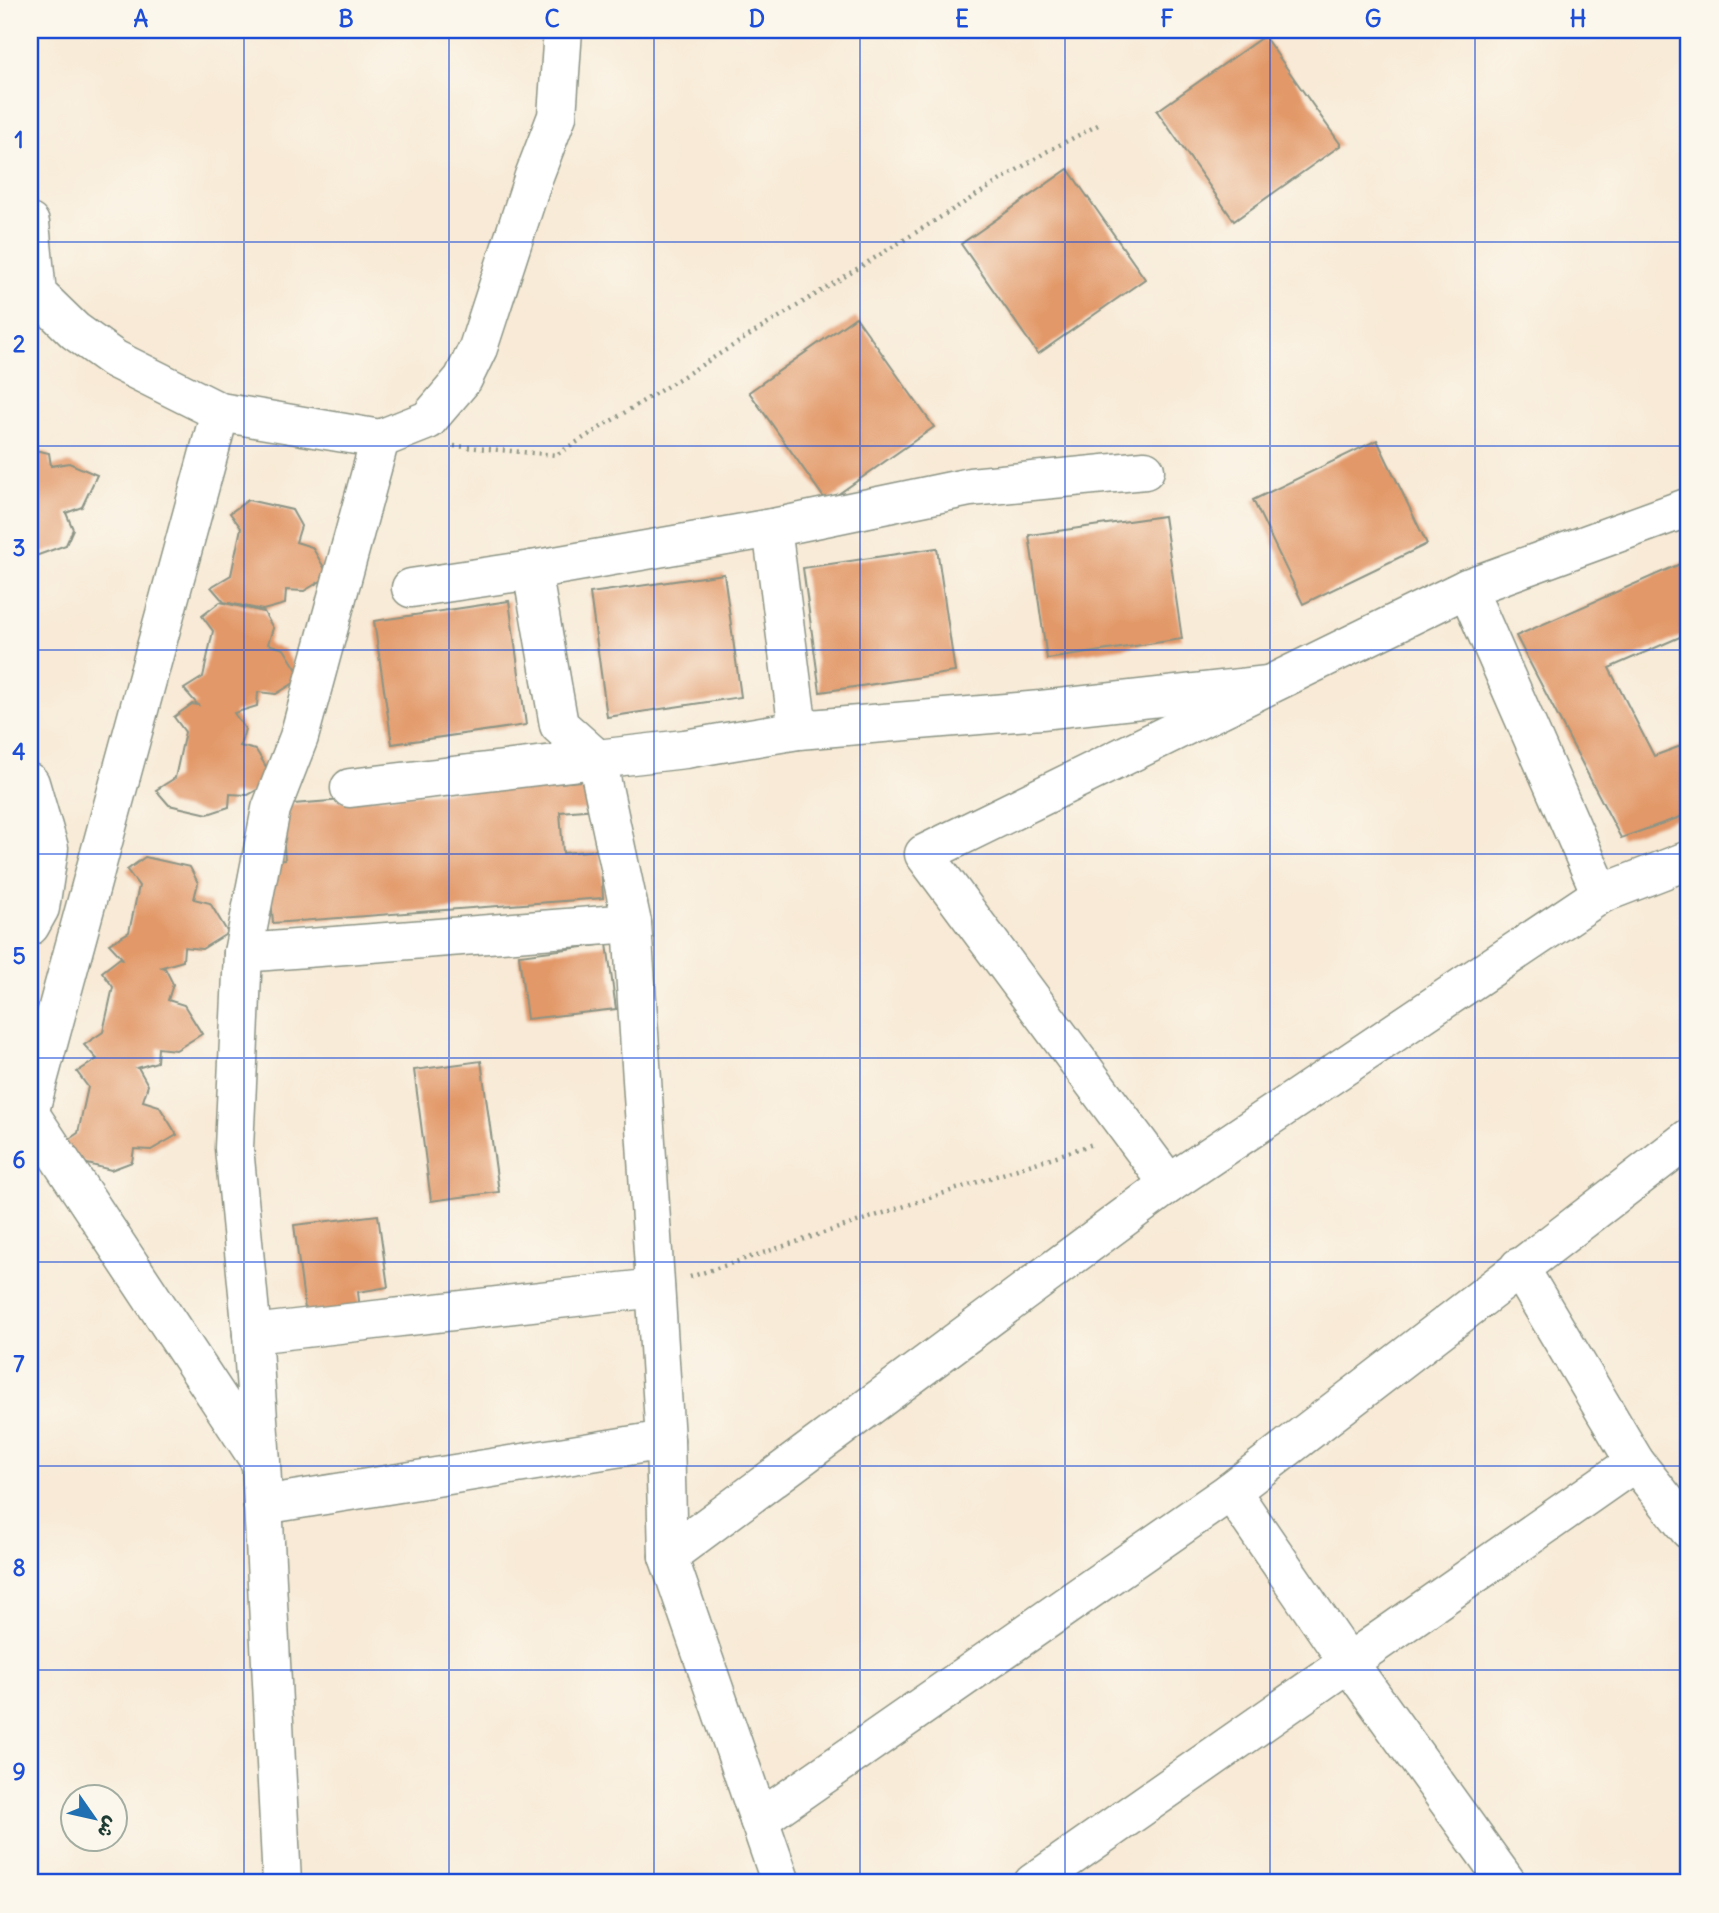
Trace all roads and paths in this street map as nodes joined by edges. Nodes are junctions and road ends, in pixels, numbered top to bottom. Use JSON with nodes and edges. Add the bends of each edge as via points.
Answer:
{"nodes":[{"id":1,"x":563,"y":30,"type":"edge"},
{"id":2,"x":1100,"y":124,"type":"dead end"},
{"id":3,"x":30,"y":223,"type":"edge"},
{"id":4,"x":34,"y":295,"type":"edge"},
{"id":5,"x":220,"y":412,"type":"junction"},
{"id":6,"x":380,"y":439,"type":"junction"},
{"id":7,"x":448,"y":446,"type":"dead end"},
{"id":8,"x":1145,"y":470,"type":"dead end"},
{"id":9,"x":1689,"y":507,"type":"edge"},
{"id":10,"x":772,"y":528,"type":"junction"},
{"id":11,"x":532,"y":570,"type":"junction"},
{"id":12,"x":411,"y":588,"type":"dead end"},
{"id":13,"x":1467,"y":588,"type":"junction"},
{"id":14,"x":1268,"y":685,"type":"junction"},
{"id":15,"x":798,"y":730,"type":"junction"},
{"id":16,"x":597,"y":759,"type":"junction"},
{"id":17,"x":30,"y":783,"type":"edge"},
{"id":18,"x":350,"y":788,"type":"dead end"},
{"id":19,"x":1689,"y":860,"type":"edge"},
{"id":20,"x":1601,"y":894,"type":"junction"},
{"id":21,"x":632,"y":923,"type":"junction"},
{"id":22,"x":30,"y":926,"type":"edge"},
{"id":23,"x":243,"y":953,"type":"junction"},
{"id":24,"x":30,"y":1112,"type":"edge"},
{"id":25,"x":1130,"y":1132,"type":"junction"},
{"id":26,"x":1689,"y":1138,"type":"edge"},
{"id":27,"x":1169,"y":1184,"type":"junction"},
{"id":28,"x":1519,"y":1267,"type":"junction"},
{"id":29,"x":655,"y":1288,"type":"junction"},
{"id":30,"x":252,"y":1334,"type":"junction"},
{"id":31,"x":664,"y":1440,"type":"junction"},
{"id":32,"x":261,"y":1462,"type":"junction"},
{"id":33,"x":1635,"y":1462,"type":"junction"},
{"id":34,"x":1231,"y":1491,"type":"junction"},
{"id":35,"x":263,"y":1505,"type":"junction"},
{"id":36,"x":1689,"y":1530,"type":"edge"},
{"id":37,"x":668,"y":1556,"type":"junction"},
{"id":38,"x":1348,"y":1662,"type":"junction"},
{"id":39,"x":759,"y":1820,"type":"junction"},
{"id":40,"x":1044,"y":1880,"type":"edge"},
{"id":41,"x":282,"y":1883,"type":"edge"},
{"id":42,"x":780,"y":1883,"type":"edge"},
{"id":43,"x":1507,"y":1883,"type":"edge"}],
"edges":[{"from":1,"to":6,"type":"street","via":[[556,116],[478,348],[463,379],[428,420]]},
{"from":2,"to":7,"type":"path","via":[[1046,152],[556,455]]},
{"from":3,"to":4,"type":"street"},
{"from":4,"to":5,"type":"street","via":[[114,359]]},
{"from":5,"to":6,"type":"street"},
{"from":5,"to":24,"type":"street"},
{"from":6,"to":23,"type":"street","via":[[299,737],[271,809]]},
{"from":8,"to":10,"type":"street","via":[[970,487]]},
{"from":9,"to":13,"type":"street"},
{"from":10,"to":11,"type":"street"},
{"from":10,"to":15,"type":"street"},
{"from":11,"to":12,"type":"street"},
{"from":11,"to":16,"type":"street","via":[[559,725]]},
{"from":13,"to":14,"type":"street"},
{"from":13,"to":20,"type":"street"},
{"from":14,"to":15,"type":"street"},
{"from":14,"to":25,"type":"street","via":[[924,854]]},
{"from":15,"to":16,"type":"street"},
{"from":16,"to":18,"type":"street"},
{"from":16,"to":21,"type":"street"},
{"from":17,"to":22,"type":"street","via":[[49,848],[40,908]]},
{"from":19,"to":20,"type":"street"},
{"from":20,"to":27,"type":"street"},
{"from":21,"to":23,"type":"street"},
{"from":21,"to":29,"type":"street"},
{"from":23,"to":30,"type":"street","via":[[234,1148]]},
{"from":24,"to":32,"type":"street"},
{"from":25,"to":27,"type":"street"},
{"from":25,"to":29,"type":"path"},
{"from":26,"to":28,"type":"street"},
{"from":27,"to":37,"type":"street"},
{"from":28,"to":33,"type":"street"},
{"from":28,"to":34,"type":"street"},
{"from":29,"to":30,"type":"street"},
{"from":29,"to":31,"type":"street"},
{"from":30,"to":32,"type":"street"},
{"from":31,"to":35,"type":"street"},
{"from":31,"to":37,"type":"street"},
{"from":32,"to":35,"type":"street"},
{"from":33,"to":36,"type":"street"},
{"from":33,"to":38,"type":"street"},
{"from":34,"to":38,"type":"street"},
{"from":34,"to":39,"type":"street"},
{"from":35,"to":41,"type":"street"},
{"from":37,"to":39,"type":"street"},
{"from":38,"to":40,"type":"street"},
{"from":38,"to":43,"type":"street"},
{"from":39,"to":42,"type":"street"}]}
